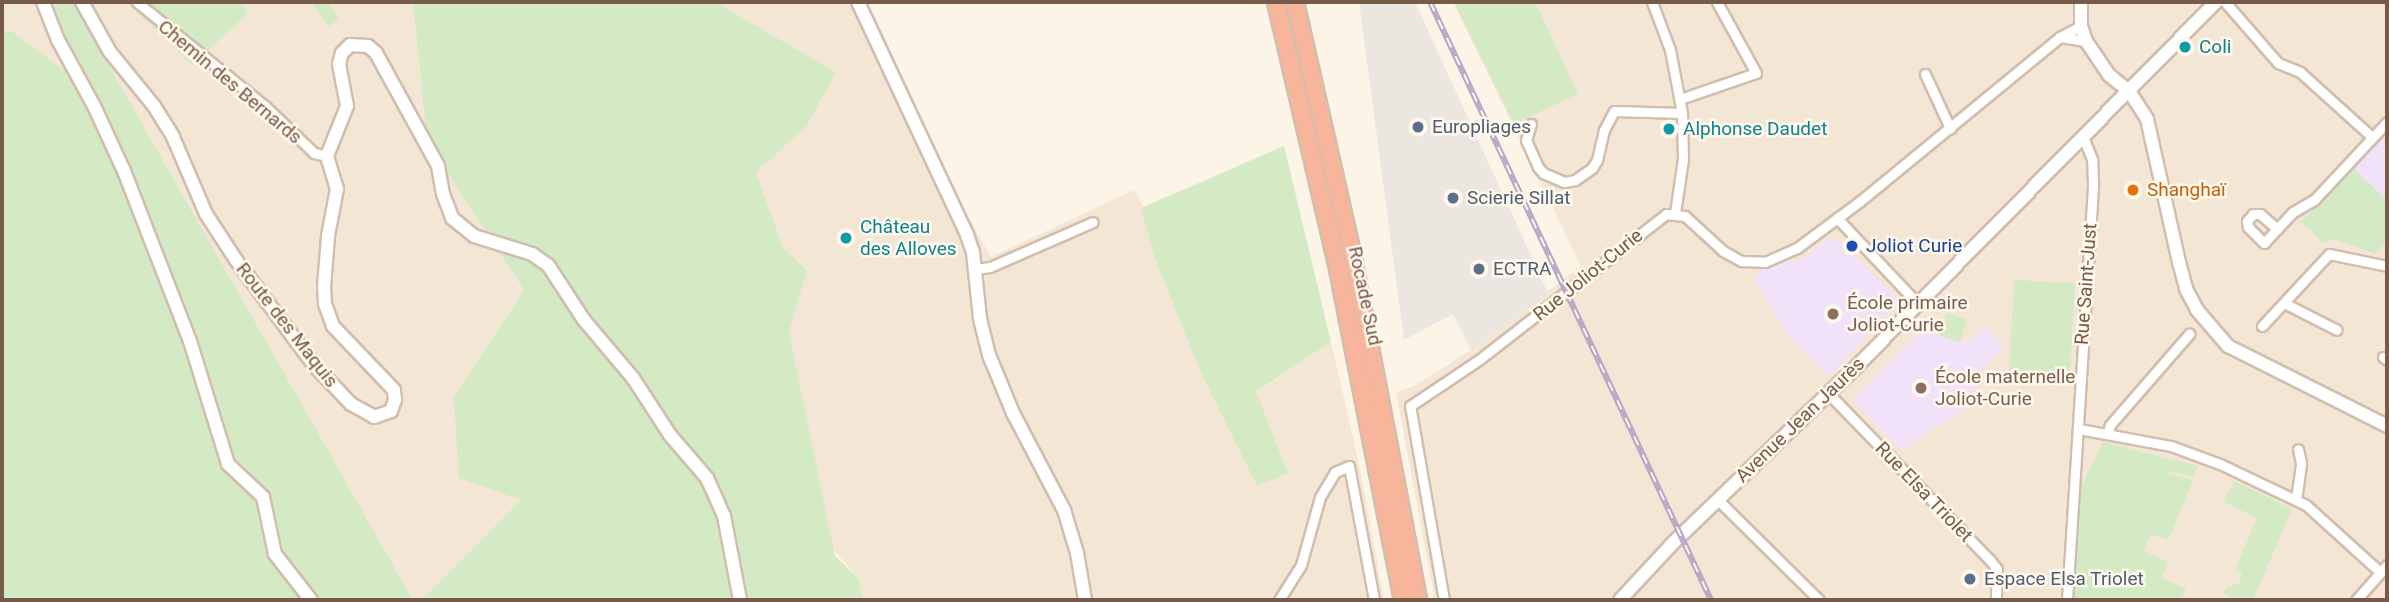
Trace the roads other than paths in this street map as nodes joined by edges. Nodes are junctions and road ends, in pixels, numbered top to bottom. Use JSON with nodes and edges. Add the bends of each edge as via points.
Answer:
{"nodes":[{"id":1,"x":43,"y":2,"type":"edge"},
{"id":2,"x":82,"y":2,"type":"edge"},
{"id":3,"x":137,"y":2,"type":"edge"},
{"id":4,"x":858,"y":2,"type":"edge"},
{"id":5,"x":1276,"y":2,"type":"edge"},
{"id":6,"x":1295,"y":2,"type":"edge"},
{"id":7,"x":1652,"y":2,"type":"edge"},
{"id":8,"x":1717,"y":2,"type":"edge"},
{"id":9,"x":2081,"y":2,"type":"edge"},
{"id":10,"x":2216,"y":2,"type":"edge"},
{"id":11,"x":2225,"y":2,"type":"edge"},
{"id":12,"x":2081,"y":26,"type":"junction"},
{"id":13,"x":2060,"y":37,"type":"junction"},
{"id":14,"x":2086,"y":41,"type":"junction"},
{"id":15,"x":1925,"y":74,"type":"dead end"},
{"id":16,"x":2129,"y":91,"type":"junction"},
{"id":17,"x":1680,"y":99,"type":"junction"},
{"id":18,"x":1682,"y":113,"type":"junction"},
{"id":19,"x":2387,"y":122,"type":"edge"},
{"id":20,"x":1531,"y":124,"type":"dead end"},
{"id":21,"x":1950,"y":128,"type":"junction"},
{"id":22,"x":2083,"y":137,"type":"junction"},
{"id":23,"x":2372,"y":137,"type":"junction"},
{"id":24,"x":327,"y":156,"type":"junction"},
{"id":25,"x":1675,"y":213,"type":"junction"},
{"id":26,"x":1837,"y":218,"type":"junction"},
{"id":27,"x":1093,"y":222,"type":"dead end"},
{"id":28,"x":2277,"y":229,"type":"dead end"},
{"id":29,"x":2387,"y":265,"type":"edge"},
{"id":30,"x":976,"y":269,"type":"junction"},
{"id":31,"x":2284,"y":303,"type":"junction"},
{"id":32,"x":1918,"y":304,"type":"junction"},
{"id":33,"x":2262,"y":326,"type":"dead end"},
{"id":34,"x":2337,"y":330,"type":"dead end"},
{"id":35,"x":2189,"y":334,"type":"dead end"},
{"id":36,"x":1828,"y":393,"type":"junction"},
{"id":37,"x":2387,"y":426,"type":"edge"},
{"id":38,"x":2078,"y":429,"type":"junction"},
{"id":39,"x":2108,"y":432,"type":"junction"},
{"id":40,"x":2298,"y":449,"type":"dead end"},
{"id":41,"x":1718,"y":500,"type":"junction"},
{"id":42,"x":2295,"y":500,"type":"junction"},
{"id":43,"x":2384,"y":569,"type":"edge"},
{"id":44,"x":311,"y":600,"type":"edge"},
{"id":45,"x":740,"y":600,"type":"edge"},
{"id":46,"x":1085,"y":600,"type":"edge"},
{"id":47,"x":1279,"y":600,"type":"edge"},
{"id":48,"x":1374,"y":600,"type":"edge"},
{"id":49,"x":1403,"y":600,"type":"edge"},
{"id":50,"x":1418,"y":600,"type":"edge"},
{"id":51,"x":1444,"y":600,"type":"edge"},
{"id":52,"x":1620,"y":600,"type":"edge"},
{"id":53,"x":1819,"y":600,"type":"edge"},
{"id":54,"x":1996,"y":600,"type":"edge"},
{"id":55,"x":2067,"y":600,"type":"edge"},
{"id":56,"x":2356,"y":600,"type":"edge"}],
"edges":[{"from":1,"to":44,"type":"street","via":[[124,171],[190,341],[228,464],[263,497],[275,554]]},
{"from":2,"to":24,"type":"street","name":"Route des Maquis","via":[[110,52],[173,137],[222,240],[281,323],[351,404],[366,414],[382,415],[394,404],[394,390],[338,332],[325,304],[328,236],[337,189]]},
{"from":3,"to":24,"type":"street","name":"Chemin des Bernards","via":[[265,106],[314,153]]},
{"from":4,"to":30,"type":"street","via":[[967,235]]},
{"from":5,"to":49,"type":"highway","name":"Rocade Sud","via":[[1336,259]]},
{"from":6,"to":50,"type":"highway","name":"Rocade Sud","via":[[1343,209]]},
{"from":7,"to":17,"type":"street","via":[[1670,50]]},
{"from":8,"to":17,"type":"street","via":[[1756,73]]},
{"from":9,"to":12,"type":"street"},
{"from":10,"to":16,"type":"street","name":"Avenue Jean Jaurès"},
{"from":11,"to":23,"type":"street","via":[[2278,63],[2300,72]]},
{"from":12,"to":13,"type":"street"},
{"from":12,"to":14,"type":"street"},
{"from":13,"to":14,"type":"street"},
{"from":13,"to":21,"type":"street"},
{"from":14,"to":16,"type":"street","via":[[2109,75]]},
{"from":15,"to":21,"type":"street"},
{"from":16,"to":22,"type":"street","name":"Avenue Jean Jaurès"},
{"from":16,"to":37,"type":"street","via":[[2147,119],[2186,289],[2204,320],[2228,346]]},
{"from":17,"to":18,"type":"street"},
{"from":18,"to":20,"type":"street","via":[[1615,111],[1592,168],[1564,182],[1538,167],[1526,140]]},
{"from":18,"to":25,"type":"street","via":[[1683,159]]},
{"from":19,"to":23,"type":"street"},
{"from":21,"to":26,"type":"street"},
{"from":22,"to":32,"type":"street","name":"Avenue Jean Jaurès"},
{"from":22,"to":38,"type":"street","name":"Rue Saint-Just","via":[[2092,159],[2093,183]]},
{"from":23,"to":28,"type":"street","via":[[2314,200]]},
{"from":24,"to":45,"type":"street","via":[[347,106],[339,64],[342,53],[350,45],[368,46],[438,166],[452,218],[474,236],[533,254],[548,265],[584,320],[707,478],[724,516]]},
{"from":25,"to":26,"type":"street","via":[[1690,220],[1723,251],[1749,262],[1778,258]]},
{"from":25,"to":51,"type":"street","name":"Rue Joliot-Curie","via":[[1654,222],[1480,359],[1410,406]]},
{"from":26,"to":32,"type":"street"},
{"from":27,"to":30,"type":"street"},
{"from":29,"to":31,"type":"street","via":[[2329,254]]},
{"from":30,"to":46,"type":"street","via":[[980,319],[989,355],[1013,413],[1064,510]]},
{"from":31,"to":33,"type":"street"},
{"from":31,"to":34,"type":"street"},
{"from":32,"to":36,"type":"street","name":"Avenue Jean Jaurès"},
{"from":35,"to":39,"type":"street"},
{"from":36,"to":41,"type":"street","name":"Avenue Jean Jaurès"},
{"from":36,"to":54,"type":"street","name":"Rue Elsa Triolet","via":[[1990,560],[1997,569]]},
{"from":38,"to":39,"type":"street"},
{"from":38,"to":55,"type":"street","name":"Rue Saint-Just"},
{"from":39,"to":42,"type":"street","via":[[2190,452]]},
{"from":40,"to":42,"type":"street","via":[[2301,463]]},
{"from":41,"to":52,"type":"street","name":"Avenue Jean Jaurès"},
{"from":41,"to":53,"type":"street"},
{"from":42,"to":43,"type":"street"},
{"from":43,"to":56,"type":"street"},
{"from":47,"to":48,"type":"street","via":[[1301,565],[1320,497],[1335,472],[1349,466]]}]}
